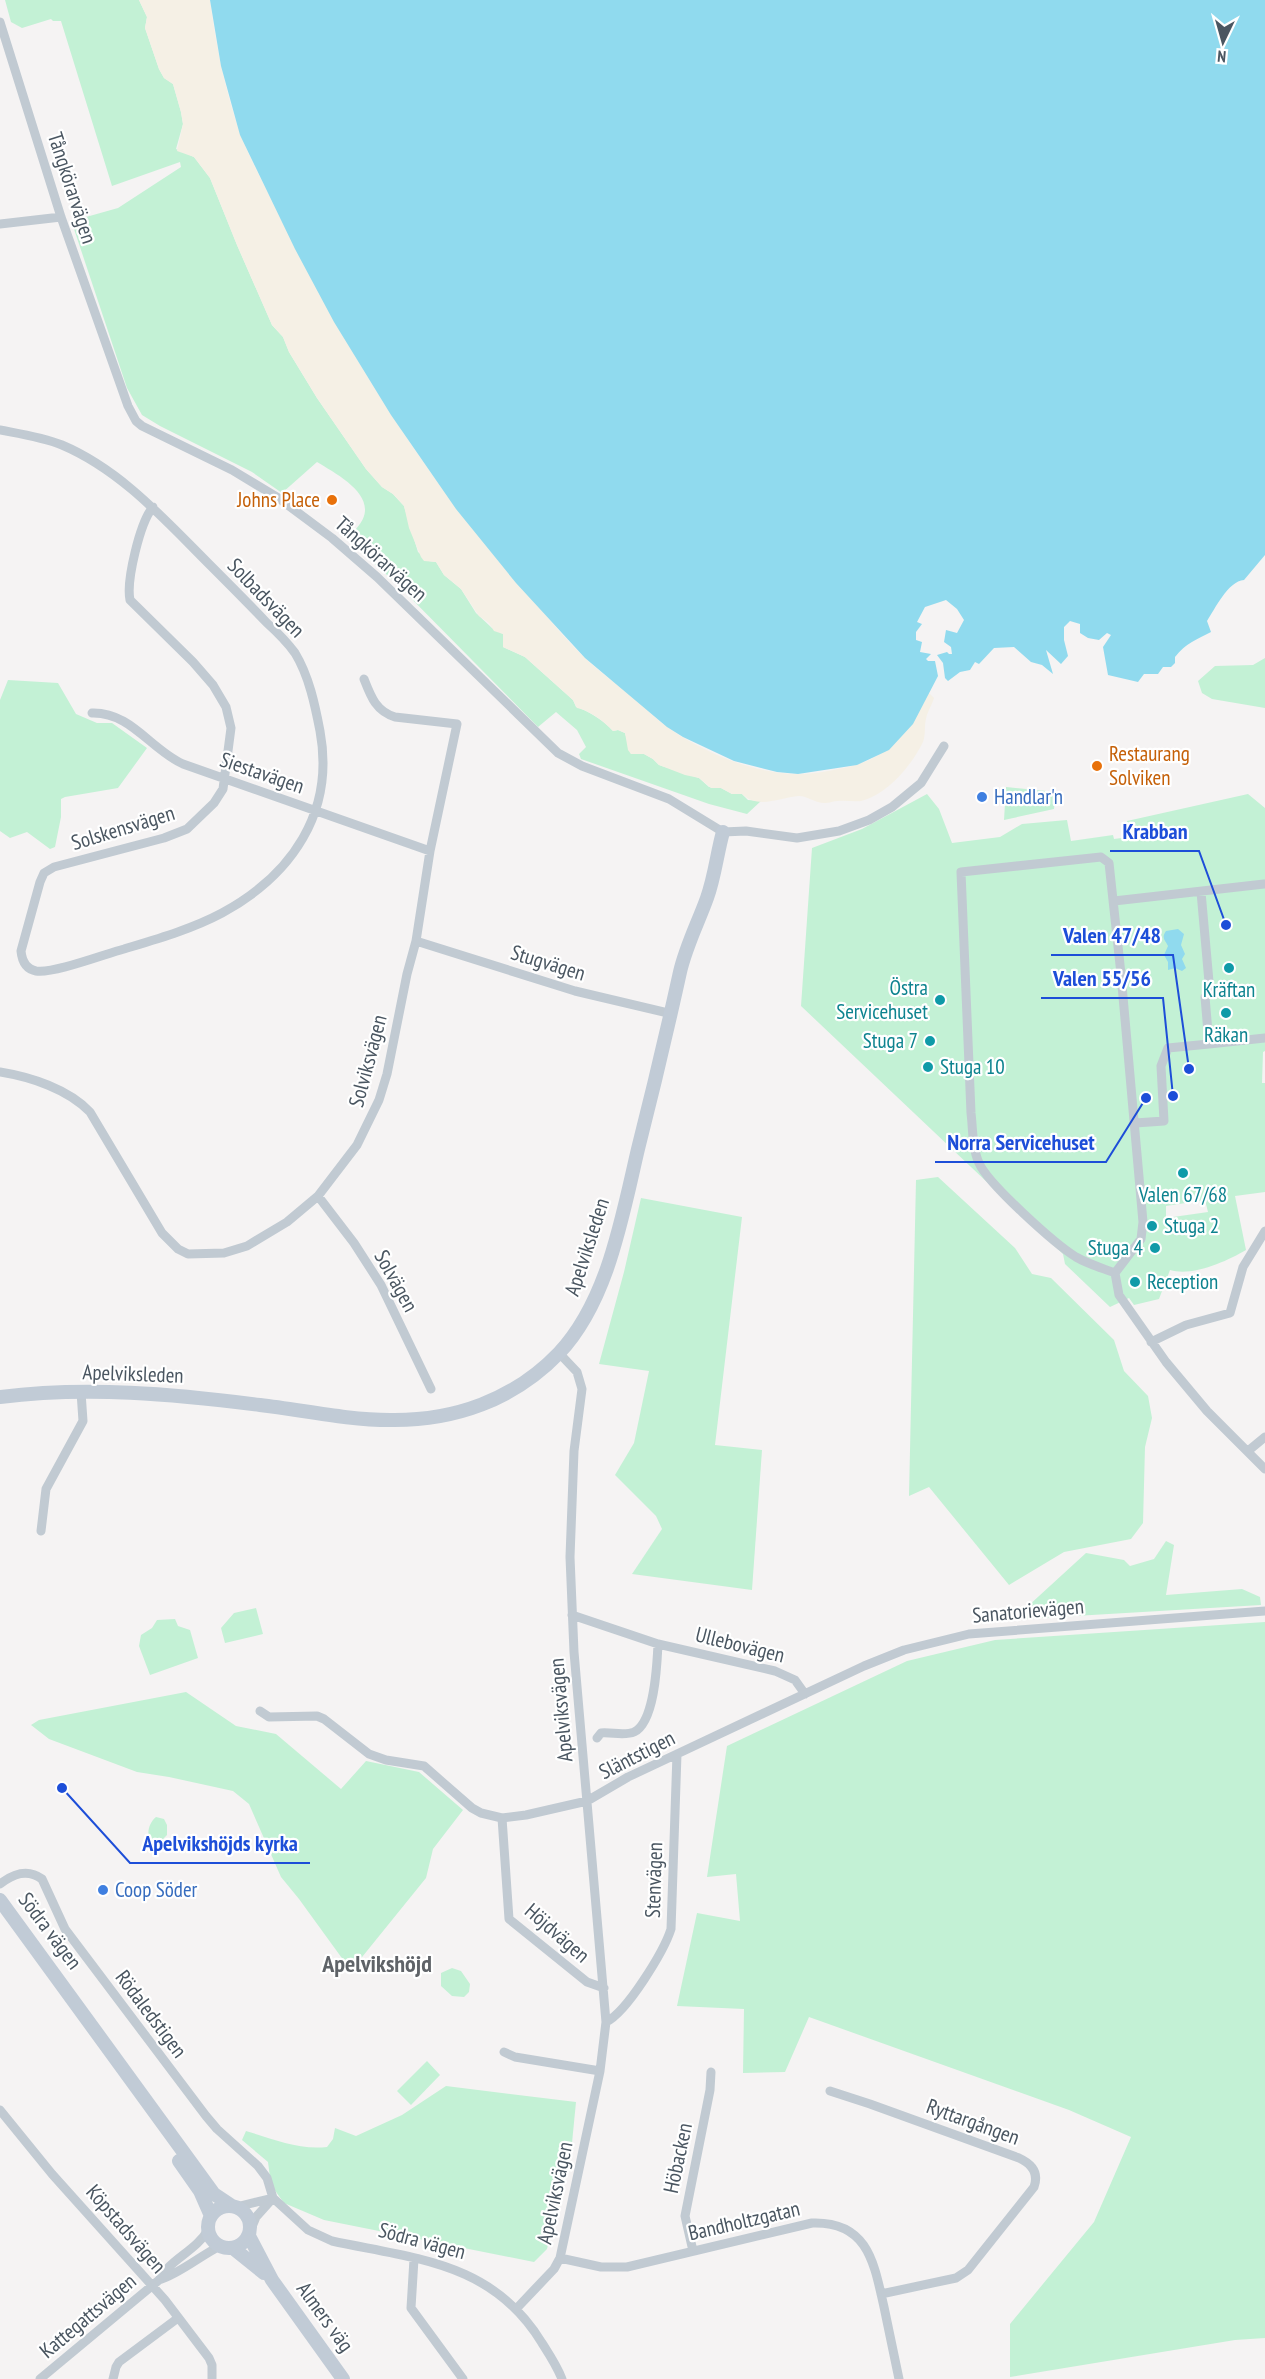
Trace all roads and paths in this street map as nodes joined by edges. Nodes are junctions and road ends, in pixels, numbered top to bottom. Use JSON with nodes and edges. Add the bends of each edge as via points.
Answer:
{"nodes":[{"id":1,"x":0,"y":22,"type":"edge"},
{"id":2,"x":61,"y":217,"type":"junction"},
{"id":3,"x":0,"y":224,"type":"edge"},
{"id":4,"x":0,"y":430,"type":"edge"},
{"id":5,"x":153,"y":507,"type":"junction"},
{"id":6,"x":364,"y":679,"type":"dead end"},
{"id":7,"x":92,"y":713,"type":"dead end"},
{"id":8,"x":944,"y":746,"type":"dead end"},
{"id":9,"x":226,"y":780,"type":"junction"},
{"id":10,"x":317,"y":810,"type":"junction"},
{"id":11,"x":723,"y":832,"type":"junction"},
{"id":12,"x":430,"y":851,"type":"junction"},
{"id":13,"x":1264,"y":884,"type":"edge"},
{"id":14,"x":1201,"y":892,"type":"junction"},
{"id":15,"x":1114,"y":901,"type":"junction"},
{"id":16,"x":416,"y":941,"type":"junction"},
{"id":17,"x":27,"y":967,"type":"joint"},
{"id":18,"x":672,"y":1014,"type":"junction"},
{"id":19,"x":1265,"y":1038,"type":"edge"},
{"id":20,"x":1209,"y":1044,"type":"junction"},
{"id":21,"x":0,"y":1072,"type":"edge"},
{"id":22,"x":1135,"y":1123,"type":"junction"},
{"id":23,"x":318,"y":1196,"type":"junction"},
{"id":24,"x":1265,"y":1231,"type":"edge"},
{"id":25,"x":1114,"y":1273,"type":"junction"},
{"id":26,"x":1151,"y":1342,"type":"junction"},
{"id":27,"x":559,"y":1353,"type":"junction"},
{"id":28,"x":431,"y":1389,"type":"dead end"},
{"id":29,"x":81,"y":1392,"type":"junction"},
{"id":30,"x":0,"y":1396,"type":"edge"},
{"id":31,"x":1265,"y":1437,"type":"edge"},
{"id":32,"x":1248,"y":1451,"type":"junction"},
{"id":33,"x":1265,"y":1469,"type":"edge"},
{"id":34,"x":42,"y":1531,"type":"dead end"},
{"id":35,"x":1265,"y":1611,"type":"edge"},
{"id":36,"x":572,"y":1616,"type":"junction"},
{"id":37,"x":658,"y":1644,"type":"junction"},
{"id":38,"x":805,"y":1694,"type":"junction"},
{"id":39,"x":260,"y":1711,"type":"dead end"},
{"id":40,"x":597,"y":1738,"type":"dead end"},
{"id":41,"x":677,"y":1754,"type":"junction"},
{"id":42,"x":587,"y":1801,"type":"junction"},
{"id":43,"x":502,"y":1818,"type":"junction"},
{"id":44,"x":0,"y":1884,"type":"edge"},
{"id":45,"x":0,"y":1900,"type":"edge"},
{"id":46,"x":604,"y":1988,"type":"junction"},
{"id":47,"x":606,"y":2022,"type":"junction"},
{"id":48,"x":504,"y":2052,"type":"dead end"},
{"id":49,"x":600,"y":2071,"type":"junction"},
{"id":50,"x":711,"y":2072,"type":"dead end"},
{"id":51,"x":129,"y":2077,"type":"junction"},
{"id":52,"x":830,"y":2091,"type":"dead end"},
{"id":53,"x":0,"y":2110,"type":"edge"},
{"id":54,"x":273,"y":2198,"type":"junction"},
{"id":55,"x":234,"y":2207,"type":"junction"},
{"id":56,"x":210,"y":2223,"type":"junction"},
{"id":57,"x":250,"y":2233,"type":"junction"},
{"id":58,"x":227,"y":2247,"type":"junction"},
{"id":59,"x":693,"y":2251,"type":"junction"},
{"id":60,"x":560,"y":2258,"type":"junction"},
{"id":61,"x":414,"y":2259,"type":"junction"},
{"id":62,"x":272,"y":2280,"type":"junction"},
{"id":63,"x":155,"y":2283,"type":"junction"},
{"id":64,"x":881,"y":2294,"type":"junction"},
{"id":65,"x":517,"y":2308,"type":"junction"},
{"id":66,"x":178,"y":2318,"type":"junction"},
{"id":67,"x":40,"y":2379,"type":"edge"},
{"id":68,"x":113,"y":2379,"type":"edge"},
{"id":69,"x":212,"y":2379,"type":"edge"},
{"id":70,"x":344,"y":2379,"type":"edge"},
{"id":71,"x":463,"y":2379,"type":"edge"},
{"id":72,"x":562,"y":2379,"type":"edge"},
{"id":73,"x":899,"y":2379,"type":"edge"}],
"edges":[{"from":1,"to":2,"type":"street","name":"Tångkörarvägen"},
{"from":2,"to":3,"type":"street"},
{"from":2,"to":11,"type":"street","name":"Tångkörarvägen","via":[[136,421],[256,484],[332,537],[558,753],[669,799]]},
{"from":4,"to":5,"type":"street","name":"Solbadsvägen","via":[[64,446]]},
{"from":5,"to":9,"type":"street","name":"Solskensvägen","via":[[140,537],[129,586],[130,600],[193,662],[223,700],[231,728]]},
{"from":5,"to":10,"type":"street","name":"Solbadsvägen","via":[[294,652],[310,691],[323,749],[324,770]]},
{"from":6,"to":12,"type":"street","name":"Solviksvägen","via":[[375,706],[386,714],[457,724]]},
{"from":7,"to":9,"type":"street","name":"Siestavägen","via":[[118,718],[174,760]]},
{"from":8,"to":11,"type":"street","via":[[912,792],[854,826],[826,835],[797,838]]},
{"from":9,"to":10,"type":"street","name":"Siestavägen"},
{"from":9,"to":17,"type":"street","name":"Solskensvägen","via":[[214,803],[187,829],[44,873],[22,944],[21,958]]},
{"from":10,"to":12,"type":"street","name":"Siestavägen"},
{"from":10,"to":17,"type":"street","name":"Solbadsvägen","via":[[280,870],[223,912],[173,933],[73,964],[38,972]]},
{"from":11,"to":18,"type":"street","name":"Apelviksleden","via":[[712,880],[680,970]]},
{"from":12,"to":16,"type":"street","name":"Solviksvägen"},
{"from":13,"to":14,"type":"street"},
{"from":14,"to":15,"type":"street"},
{"from":14,"to":20,"type":"street","via":[[1210,993],[1205,997]]},
{"from":15,"to":22,"type":"street"},
{"from":15,"to":25,"type":"street","via":[[1109,863],[1101,857],[961,872],[975,1152],[988,1178],[1041,1229],[1075,1256]]},
{"from":16,"to":18,"type":"street","name":"Stugvägen","via":[[575,991]]},
{"from":16,"to":23,"type":"street","name":"Solviksvägen","via":[[379,1100],[351,1155]]},
{"from":18,"to":27,"type":"street","name":"Apelviksleden","via":[[606,1270],[589,1311]]},
{"from":19,"to":20,"type":"street"},
{"from":20,"to":22,"type":"street","via":[[1168,1048],[1161,1066],[1164,1121]]},
{"from":21,"to":23,"type":"street","name":"Solviksvägen","via":[[43,1084],[82,1103],[162,1233],[183,1252],[202,1255],[239,1249],[287,1222]]},
{"from":22,"to":25,"type":"street","via":[[1141,1239]]},
{"from":23,"to":28,"type":"street","name":"Solvägen","via":[[381,1286]]},
{"from":24,"to":26,"type":"street","via":[[1244,1267],[1230,1313],[1186,1325]]},
{"from":25,"to":26,"type":"street","via":[[1119,1295]]},
{"from":26,"to":32,"type":"street","via":[[1207,1411]]},
{"from":27,"to":29,"type":"street","name":"Apelviksleden","via":[[504,1395],[461,1412],[426,1419],[367,1419],[188,1396]]},
{"from":27,"to":36,"type":"street","name":"Apelviksvägen","via":[[577,1372],[582,1389],[571,1499]]},
{"from":29,"to":30,"type":"street","name":"Apelviksleden"},
{"from":29,"to":34,"type":"street","via":[[83,1421],[46,1490]]},
{"from":31,"to":32,"type":"street"},
{"from":32,"to":33,"type":"street"},
{"from":35,"to":38,"type":"street","name":"Sanatorievägen","via":[[952,1636],[895,1653]]},
{"from":36,"to":37,"type":"street","name":"Ullebovägen"},
{"from":36,"to":42,"type":"street","name":"Apelviksvägen"},
{"from":37,"to":38,"type":"street","name":"Ullebovägen","via":[[775,1671],[795,1680]]},
{"from":37,"to":40,"type":"street","via":[[654,1694],[640,1726],[632,1733],[602,1733]]},
{"from":38,"to":41,"type":"street","name":"Släntstigen"},
{"from":39,"to":43,"type":"street","name":"Släntstigen","via":[[269,1717],[324,1719],[369,1754],[424,1766],[472,1808]]},
{"from":41,"to":42,"type":"street","name":"Släntstigen"},
{"from":41,"to":47,"type":"street","name":"Stenvägen","via":[[671,1929],[624,2007]]},
{"from":42,"to":43,"type":"street","name":"Släntstigen"},
{"from":42,"to":46,"type":"street","name":"Apelviksvägen"},
{"from":43,"to":46,"type":"street","name":"Höjdvägen","via":[[509,1919],[587,1982]]},
{"from":44,"to":54,"type":"street","name":"Rödaledstigen","via":[[23,1872],[42,1879],[57,1914],[79,1948],[211,2122],[263,2172]]},
{"from":45,"to":51,"type":"street","name":"Södra vägen"},
{"from":46,"to":47,"type":"street","name":"Apelviksvägen"},
{"from":47,"to":49,"type":"street","name":"Apelviksvägen"},
{"from":48,"to":49,"type":"street"},
{"from":49,"to":60,"type":"street","name":"Apelviksvägen"},
{"from":50,"to":59,"type":"street","name":"Höbacken","via":[[711,2090],[685,2216]]},
{"from":51,"to":55,"type":"street","name":"Södra vägen","via":[[214,2194]]},
{"from":51,"to":56,"type":"street","name":"Södra vägen","via":[[200,2191]]},
{"from":52,"to":64,"type":"street","name":"Ryttargången","via":[[1019,2158],[1028,2162],[1036,2174],[1034,2187],[968,2270],[956,2278]]},
{"from":53,"to":63,"type":"street","name":"Köpstadsvägen","via":[[52,2174]]},
{"from":54,"to":55,"type":"street"},
{"from":54,"to":57,"type":"street","via":[[256,2217]]},
{"from":54,"to":61,"type":"street","name":"Södra vägen","via":[[318,2235]]},
{"from":55,"to":56,"type":"street","via":[[220,2208]]},
{"from":55,"to":57,"type":"street","via":[[248,2217]]},
{"from":56,"to":58,"type":"street","via":[[212,2240]]},
{"from":56,"to":63,"type":"street","name":"Kattegattsvägen","via":[[199,2242]]},
{"from":57,"to":58,"type":"street","via":[[244,2242]]},
{"from":57,"to":62,"type":"street","name":"Almers väg"},
{"from":58,"to":62,"type":"street","name":"Almers väg"},
{"from":58,"to":63,"type":"street","name":"Kattegattsvägen","via":[[202,2255]]},
{"from":59,"to":60,"type":"street","name":"Bandholtzgatan","via":[[614,2268]]},
{"from":59,"to":64,"type":"street","name":"Bandholtzgatan","via":[[812,2223],[832,2224],[850,2232],[868,2249]]},
{"from":60,"to":65,"type":"street","name":"Apelviksvägen"},
{"from":61,"to":65,"type":"street","name":"Södra vägen","via":[[463,2272]]},
{"from":61,"to":71,"type":"street","via":[[411,2308]]},
{"from":62,"to":70,"type":"street","name":"Almers väg"},
{"from":63,"to":66,"type":"street","name":"Köpstadsvägen"},
{"from":63,"to":67,"type":"street","name":"Kattegattsvägen"},
{"from":64,"to":73,"type":"street","name":"Bandholtzgatan"},
{"from":65,"to":72,"type":"street","name":"Södra vägen","via":[[532,2326]]},
{"from":66,"to":68,"type":"street","via":[[119,2362]]},
{"from":66,"to":69,"type":"street","name":"Köpstadsvägen","via":[[211,2361]]}]}
